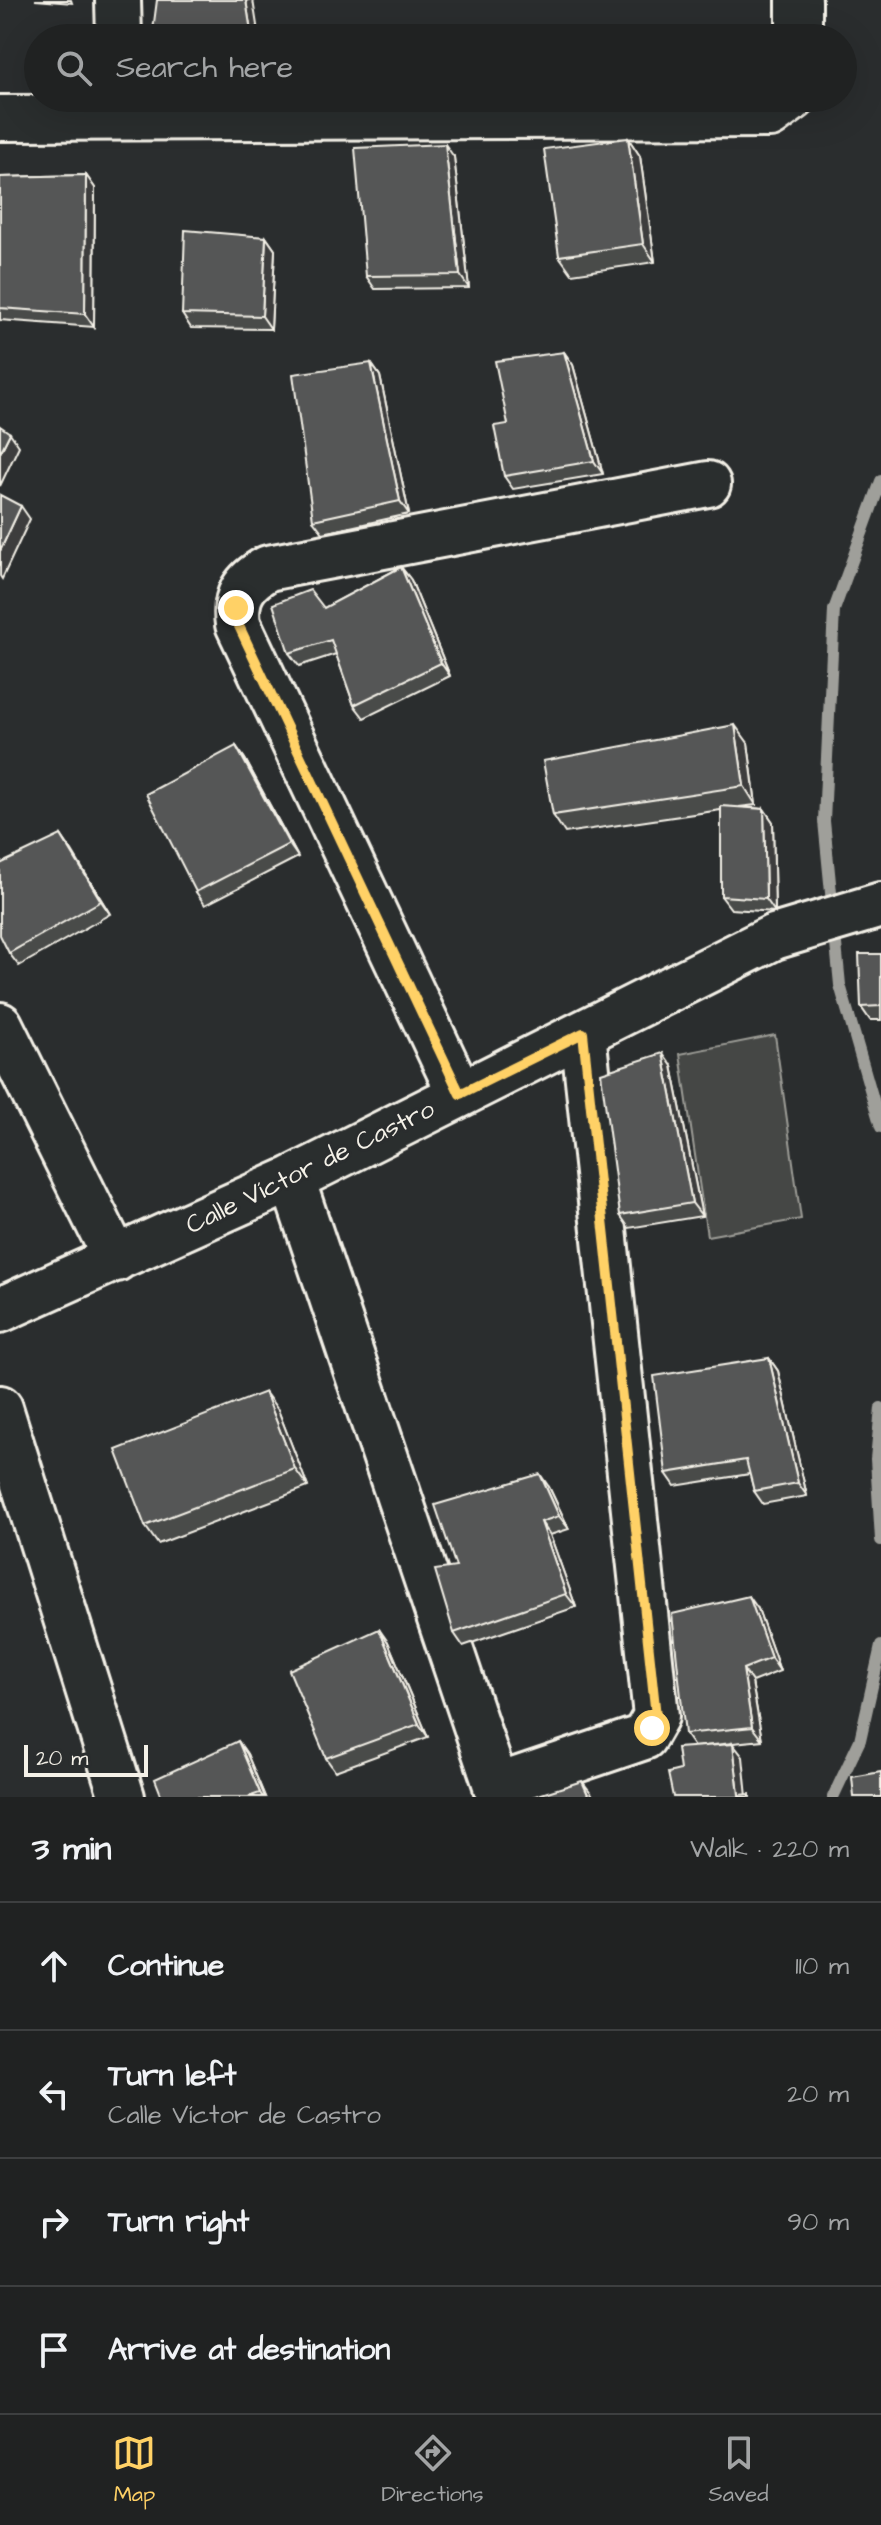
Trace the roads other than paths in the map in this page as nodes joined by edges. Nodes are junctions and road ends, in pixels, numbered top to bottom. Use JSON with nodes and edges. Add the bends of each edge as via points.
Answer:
{"nodes":[{"id":1,"x":118,"y":0,"type":"edge"},
{"id":2,"x":799,"y":0,"type":"edge"},
{"id":3,"x":119,"y":24,"type":"edge"},
{"id":4,"x":799,"y":24,"type":"edge"},
{"id":5,"x":72,"y":112,"type":"edge"},
{"id":6,"x":0,"y":118,"type":"edge"},
{"id":7,"x":708,"y":484,"type":"dead end"},
{"id":8,"x":880,"y":905,"type":"edge"},
{"id":9,"x":0,"y":1025,"type":"edge"},
{"id":10,"x":583,"y":1033,"type":"junction"},
{"id":11,"x":460,"y":1094,"type":"junction"},
{"id":12,"x":292,"y":1179,"type":"junction"},
{"id":13,"x":116,"y":1259,"type":"junction"},
{"id":14,"x":0,"y":1310,"type":"edge"},
{"id":15,"x":0,"y":1408,"type":"edge"},
{"id":16,"x":498,"y":1792,"type":"edge"},
{"id":17,"x":122,"y":1797,"type":"edge"}],
"edges":[{"from":1,"to":3,"type":"street"},
{"from":2,"to":4,"type":"street"},
{"from":5,"to":6,"type":"street"},
{"from":7,"to":11,"type":"street","via":[[268,568],[250,578],[240,593],[238,624]]},
{"from":8,"to":10,"type":"street","name":"Calle Víctor de Castro","via":[[774,937]]},
{"from":9,"to":13,"type":"street"},
{"from":10,"to":11,"type":"street","name":"Calle Víctor de Castro"},
{"from":10,"to":16,"type":"street","via":[[656,1716],[644,1737]]},
{"from":11,"to":12,"type":"street","name":"Calle Víctor de Castro"},
{"from":12,"to":13,"type":"street","name":"Calle Víctor de Castro"},
{"from":12,"to":16,"type":"street"},
{"from":13,"to":14,"type":"street","name":"Calle Víctor de Castro"},
{"from":15,"to":17,"type":"street"}]}
